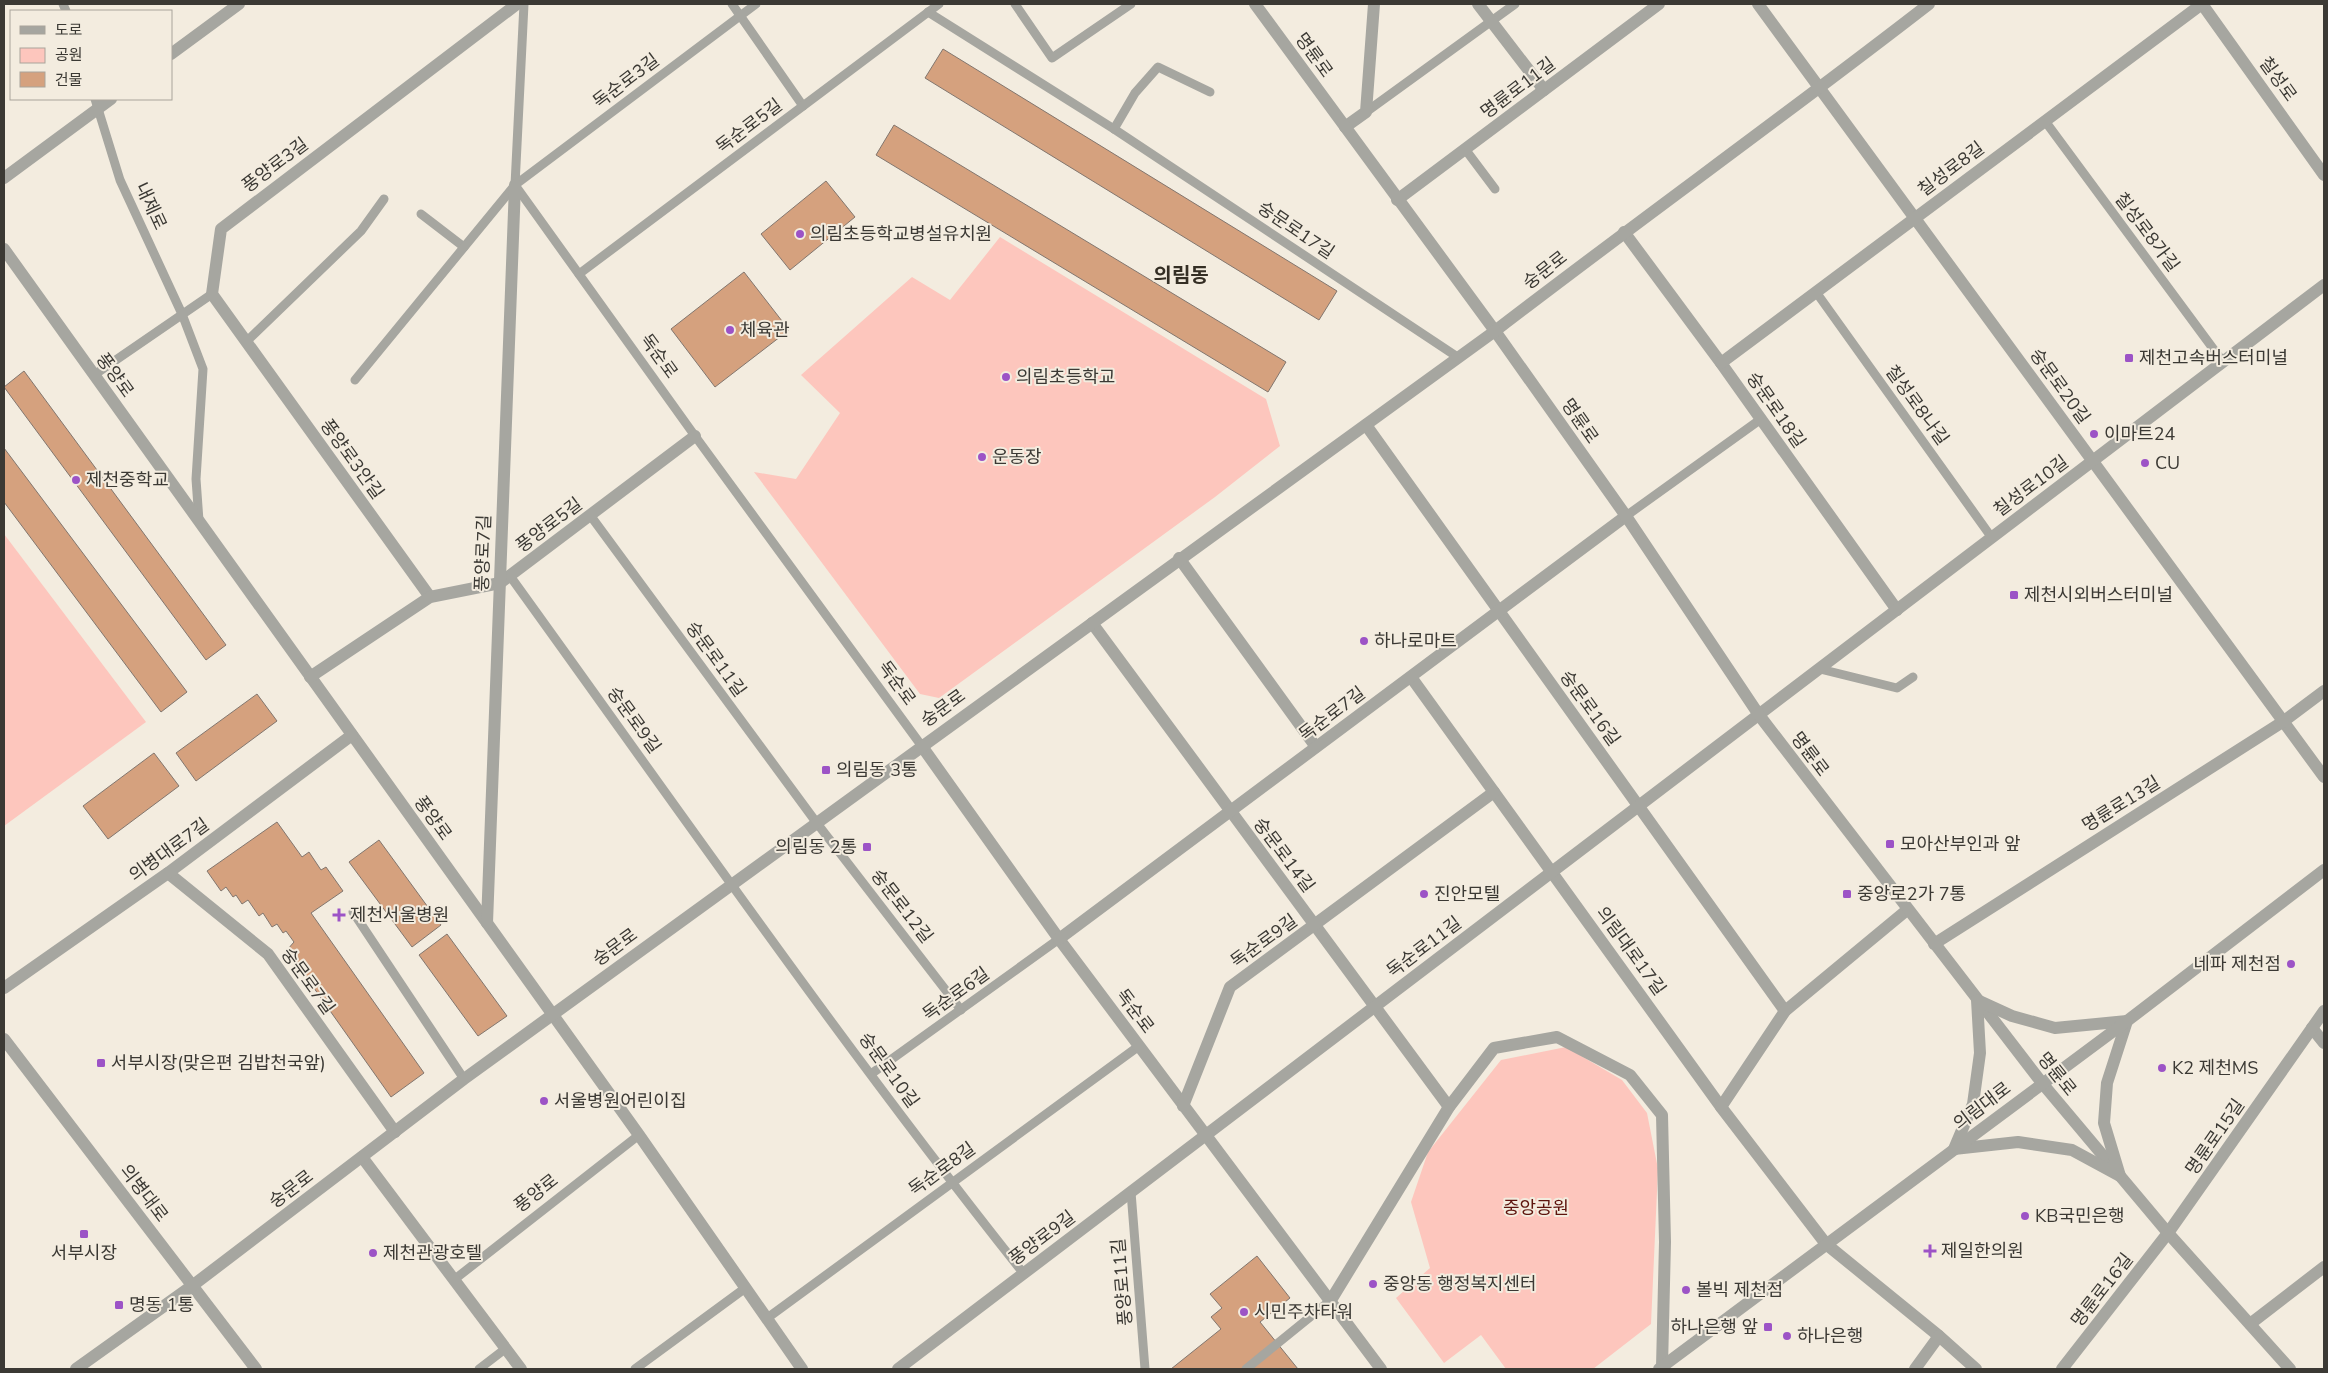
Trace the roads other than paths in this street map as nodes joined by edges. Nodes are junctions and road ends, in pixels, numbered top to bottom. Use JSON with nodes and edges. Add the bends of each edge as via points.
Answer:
{"nodes":[{"id":1,"x":239,"y":4,"type":"edge"},
{"id":2,"x":517,"y":4,"type":"edge"},
{"id":3,"x":524,"y":4,"type":"edge"},
{"id":4,"x":732,"y":4,"type":"edge"},
{"id":5,"x":756,"y":4,"type":"edge"},
{"id":6,"x":939,"y":4,"type":"edge"},
{"id":7,"x":1014,"y":4,"type":"edge"},
{"id":8,"x":1131,"y":4,"type":"edge"},
{"id":9,"x":1255,"y":4,"type":"edge"},
{"id":10,"x":1374,"y":4,"type":"edge"},
{"id":11,"x":1478,"y":4,"type":"edge"},
{"id":12,"x":1515,"y":4,"type":"edge"},
{"id":13,"x":1659,"y":4,"type":"edge"},
{"id":14,"x":1758,"y":4,"type":"edge"},
{"id":15,"x":1929,"y":4,"type":"edge"},
{"id":16,"x":2202,"y":4,"type":"edge"},
{"id":17,"x":928,"y":12,"type":"junction"},
{"id":18,"x":740,"y":16,"type":"junction"},
{"id":19,"x":1491,"y":21,"type":"junction"},
{"id":20,"x":172,"y":53,"type":"edge"},
{"id":21,"x":1819,"y":89,"type":"junction"},
{"id":22,"x":1544,"y":90,"type":"junction"},
{"id":23,"x":1210,"y":92,"type":"dead end"},
{"id":24,"x":97,"y":103,"type":"edge"},
{"id":25,"x":803,"y":106,"type":"junction"},
{"id":26,"x":1366,"y":112,"type":"junction"},
{"id":27,"x":2044,"y":121,"type":"junction"},
{"id":28,"x":1344,"y":128,"type":"junction"},
{"id":29,"x":1114,"y":129,"type":"junction"},
{"id":30,"x":1465,"y":149,"type":"junction"},
{"id":31,"x":2324,"y":175,"type":"edge"},
{"id":32,"x":4,"y":178,"type":"edge"},
{"id":33,"x":515,"y":185,"type":"junction"},
{"id":34,"x":1495,"y":189,"type":"dead end"},
{"id":35,"x":384,"y":199,"type":"dead end"},
{"id":36,"x":1397,"y":200,"type":"junction"},
{"id":37,"x":421,"y":214,"type":"dead end"},
{"id":38,"x":1915,"y":218,"type":"junction"},
{"id":39,"x":1624,"y":232,"type":"junction"},
{"id":40,"x":464,"y":247,"type":"junction"},
{"id":41,"x":4,"y":248,"type":"edge"},
{"id":42,"x":579,"y":274,"type":"junction"},
{"id":43,"x":2324,"y":285,"type":"edge"},
{"id":44,"x":1816,"y":292,"type":"junction"},
{"id":45,"x":212,"y":294,"type":"junction"},
{"id":46,"x":182,"y":314,"type":"junction"},
{"id":47,"x":1495,"y":331,"type":"junction"},
{"id":48,"x":246,"y":342,"type":"junction"},
{"id":49,"x":1459,"y":358,"type":"junction"},
{"id":50,"x":2223,"y":362,"type":"junction"},
{"id":51,"x":1721,"y":363,"type":"junction"},
{"id":52,"x":94,"y":375,"type":"junction"},
{"id":53,"x":356,"y":380,"type":"dead end"},
{"id":54,"x":1761,"y":419,"type":"junction"},
{"id":55,"x":1366,"y":425,"type":"junction"},
{"id":56,"x":695,"y":436,"type":"junction"},
{"id":57,"x":2093,"y":461,"type":"junction"},
{"id":58,"x":590,"y":516,"type":"junction"},
{"id":59,"x":1626,"y":516,"type":"junction"},
{"id":60,"x":199,"y":521,"type":"junction"},
{"id":61,"x":1992,"y":538,"type":"junction"},
{"id":62,"x":1179,"y":558,"type":"junction"},
{"id":63,"x":510,"y":576,"type":"junction"},
{"id":64,"x":500,"y":583,"type":"junction"},
{"id":65,"x":430,"y":597,"type":"junction"},
{"id":66,"x":1897,"y":610,"type":"junction"},
{"id":67,"x":1500,"y":612,"type":"junction"},
{"id":68,"x":1092,"y":623,"type":"junction"},
{"id":69,"x":1820,"y":669,"type":"junction"},
{"id":70,"x":310,"y":677,"type":"junction"},
{"id":71,"x":1411,"y":677,"type":"junction"},
{"id":72,"x":1913,"y":677,"type":"dead end"},
{"id":73,"x":2324,"y":691,"type":"edge"},
{"id":74,"x":1759,"y":715,"type":"junction"},
{"id":75,"x":2284,"y":721,"type":"junction"},
{"id":76,"x":352,"y":735,"type":"junction"},
{"id":77,"x":921,"y":745,"type":"junction"},
{"id":78,"x":1316,"y":747,"type":"junction"},
{"id":79,"x":2324,"y":776,"type":"edge"},
{"id":80,"x":1494,"y":792,"type":"junction"},
{"id":81,"x":1639,"y":806,"type":"junction"},
{"id":82,"x":1230,"y":812,"type":"junction"},
{"id":83,"x":816,"y":822,"type":"junction"},
{"id":84,"x":2324,"y":870,"type":"edge"},
{"id":85,"x":1552,"y":872,"type":"junction"},
{"id":86,"x":168,"y":873,"type":"junction"},
{"id":87,"x":732,"y":883,"type":"junction"},
{"id":88,"x":1907,"y":910,"type":"junction"},
{"id":89,"x":353,"y":912,"type":"dead end"},
{"id":90,"x":487,"y":923,"type":"junction"},
{"id":91,"x":1315,"y":926,"type":"junction"},
{"id":92,"x":1060,"y":939,"type":"junction"},
{"id":93,"x":1934,"y":944,"type":"junction"},
{"id":94,"x":4,"y":988,"type":"edge"},
{"id":95,"x":1977,"y":1000,"type":"junction"},
{"id":96,"x":1375,"y":1007,"type":"junction"},
{"id":97,"x":961,"y":1010,"type":"junction"},
{"id":98,"x":1785,"y":1011,"type":"junction"},
{"id":99,"x":2324,"y":1011,"type":"edge"},
{"id":100,"x":553,"y":1014,"type":"junction"},
{"id":101,"x":2127,"y":1021,"type":"junction"},
{"id":102,"x":2312,"y":1028,"type":"junction"},
{"id":103,"x":4,"y":1038,"type":"edge"},
{"id":104,"x":2324,"y":1043,"type":"edge"},
{"id":105,"x":1139,"y":1046,"type":"junction"},
{"id":106,"x":871,"y":1074,"type":"junction"},
{"id":107,"x":464,"y":1079,"type":"junction"},
{"id":108,"x":2042,"y":1083,"type":"junction"},
{"id":109,"x":1183,"y":1106,"type":"junction"},
{"id":110,"x":1449,"y":1107,"type":"junction"},
{"id":111,"x":1721,"y":1107,"type":"junction"},
{"id":112,"x":395,"y":1132,"type":"junction"},
{"id":113,"x":639,"y":1135,"type":"junction"},
{"id":114,"x":1206,"y":1135,"type":"junction"},
{"id":115,"x":1954,"y":1149,"type":"junction"},
{"id":116,"x":362,"y":1157,"type":"junction"},
{"id":117,"x":2120,"y":1176,"type":"junction"},
{"id":118,"x":951,"y":1182,"type":"junction"},
{"id":119,"x":1131,"y":1192,"type":"junction"},
{"id":120,"x":2168,"y":1233,"type":"junction"},
{"id":121,"x":1826,"y":1244,"type":"junction"},
{"id":122,"x":2324,"y":1267,"type":"edge"},
{"id":123,"x":1024,"y":1274,"type":"junction"},
{"id":124,"x":455,"y":1279,"type":"junction"},
{"id":125,"x":192,"y":1286,"type":"junction"},
{"id":126,"x":744,"y":1289,"type":"junction"},
{"id":127,"x":1331,"y":1300,"type":"junction"},
{"id":128,"x":766,"y":1319,"type":"junction"},
{"id":129,"x":2250,"y":1324,"type":"junction"},
{"id":130,"x":1939,"y":1336,"type":"junction"},
{"id":131,"x":505,"y":1349,"type":"junction"},
{"id":132,"x":1662,"y":1368,"type":"edge"},
{"id":133,"x":76,"y":1369,"type":"edge"},
{"id":134,"x":256,"y":1369,"type":"edge"},
{"id":135,"x":479,"y":1369,"type":"edge"},
{"id":136,"x":521,"y":1369,"type":"edge"},
{"id":137,"x":635,"y":1369,"type":"edge"},
{"id":138,"x":802,"y":1369,"type":"edge"},
{"id":139,"x":898,"y":1369,"type":"edge"},
{"id":140,"x":1145,"y":1369,"type":"edge"},
{"id":141,"x":1246,"y":1369,"type":"edge"},
{"id":142,"x":1381,"y":1369,"type":"edge"},
{"id":143,"x":1915,"y":1369,"type":"edge"},
{"id":144,"x":1976,"y":1369,"type":"edge"},
{"id":145,"x":2062,"y":1369,"type":"edge"},
{"id":146,"x":2290,"y":1369,"type":"edge"}],
"edges":[{"from":1,"to":20,"type":"street"},
{"from":2,"to":45,"type":"street","name":"풍양로3길","via":[[221,229]]},
{"from":3,"to":33,"type":"lane"},
{"from":4,"to":18,"type":"lane"},
{"from":5,"to":18,"type":"lane","name":"독순로3길"},
{"from":6,"to":17,"type":"lane","name":"독순로5길"},
{"from":7,"to":8,"type":"lane","via":[[1052,58]]},
{"from":9,"to":28,"type":"street","name":"명륜로"},
{"from":10,"to":26,"type":"street"},
{"from":11,"to":19,"type":"street"},
{"from":12,"to":19,"type":"lane"},
{"from":13,"to":22,"type":"street","name":"명륜로11길"},
{"from":14,"to":21,"type":"street","name":"숭문로20길"},
{"from":15,"to":21,"type":"street","name":"숭문로"},
{"from":16,"to":27,"type":"street","name":"칠성로8길"},
{"from":16,"to":31,"type":"street","name":"칠성로"},
{"from":17,"to":25,"type":"lane","name":"독순로5길"},
{"from":17,"to":29,"type":"lane","name":"숭문로17길"},
{"from":18,"to":25,"type":"lane"},
{"from":18,"to":33,"type":"lane","name":"독순로3길"},
{"from":19,"to":22,"type":"street"},
{"from":19,"to":26,"type":"lane"},
{"from":21,"to":38,"type":"street","name":"숭문로20길"},
{"from":21,"to":39,"type":"street","name":"숭문로"},
{"from":22,"to":30,"type":"street","name":"명륜로11길"},
{"from":23,"to":29,"type":"lane","via":[[1158,67],[1136,93]]},
{"from":24,"to":32,"type":"street"},
{"from":24,"to":46,"type":"lane","name":"내제로","via":[[120,180]]},
{"from":25,"to":42,"type":"lane","name":"독순로5길"},
{"from":26,"to":28,"type":"street"},
{"from":27,"to":38,"type":"street","name":"칠성로8길"},
{"from":27,"to":50,"type":"lane","name":"칠성로8가길"},
{"from":28,"to":36,"type":"street","name":"명륜로"},
{"from":29,"to":49,"type":"lane","name":"숭문로17길"},
{"from":30,"to":34,"type":"lane"},
{"from":30,"to":36,"type":"street","name":"명륜로11길"},
{"from":33,"to":40,"type":"lane","name":"독순로3길"},
{"from":33,"to":42,"type":"lane","name":"독순로"},
{"from":33,"to":64,"type":"street","name":"풍양로7길"},
{"from":35,"to":48,"type":"lane","via":[[361,231]]},
{"from":36,"to":47,"type":"street","name":"명륜로"},
{"from":37,"to":40,"type":"lane"},
{"from":38,"to":44,"type":"street","name":"칠성로8길"},
{"from":38,"to":57,"type":"street","name":"숭문로20길"},
{"from":39,"to":47,"type":"street","name":"숭문로"},
{"from":39,"to":51,"type":"street","name":"숭문로18길"},
{"from":40,"to":53,"type":"lane","name":"독순로3길"},
{"from":41,"to":52,"type":"street","name":"풍양로"},
{"from":42,"to":56,"type":"lane","name":"독순로"},
{"from":43,"to":50,"type":"street","name":"칠성로10길"},
{"from":44,"to":51,"type":"street","name":"칠성로8길"},
{"from":44,"to":61,"type":"lane","name":"칠성로8나길"},
{"from":45,"to":46,"type":"lane"},
{"from":45,"to":48,"type":"street","name":"풍양로3안길"},
{"from":46,"to":52,"type":"lane"},
{"from":46,"to":60,"type":"lane","via":[[203,369],[196,479]]},
{"from":47,"to":49,"type":"street","name":"숭문로"},
{"from":47,"to":59,"type":"street","name":"명륜로"},
{"from":48,"to":65,"type":"street","name":"풍양로3안길"},
{"from":49,"to":55,"type":"street","name":"숭문로"},
{"from":50,"to":57,"type":"street","name":"칠성로10길"},
{"from":51,"to":54,"type":"street","name":"숭문로18길"},
{"from":52,"to":60,"type":"street","name":"풍양로"},
{"from":54,"to":59,"type":"lane"},
{"from":54,"to":66,"type":"street","name":"숭문로18길"},
{"from":55,"to":62,"type":"street","name":"숭문로"},
{"from":55,"to":67,"type":"street","name":"숭문로16길"},
{"from":56,"to":58,"type":"street","name":"풍양로5길"},
{"from":56,"to":77,"type":"lane","name":"독순로"},
{"from":57,"to":61,"type":"street","name":"칠성로10길"},
{"from":57,"to":75,"type":"street","name":"숭문로20길"},
{"from":58,"to":63,"type":"street","name":"풍양로5길"},
{"from":58,"to":83,"type":"lane","name":"숭문로11길"},
{"from":59,"to":67,"type":"street","name":"독순로7길"},
{"from":59,"to":74,"type":"street","name":"명륜로"},
{"from":60,"to":70,"type":"street","name":"풍양로"},
{"from":61,"to":66,"type":"street","name":"칠성로10길"},
{"from":62,"to":68,"type":"street","name":"숭문로"},
{"from":62,"to":78,"type":"street"},
{"from":63,"to":64,"type":"street","name":"풍양로5길"},
{"from":63,"to":87,"type":"lane","name":"숭문로9길"},
{"from":64,"to":65,"type":"street","name":"풍양로5길"},
{"from":64,"to":90,"type":"street","name":"풍양로7길"},
{"from":65,"to":70,"type":"street","name":"풍양로5길"},
{"from":66,"to":69,"type":"street","name":"칠성로10길"},
{"from":67,"to":71,"type":"street","name":"독순로7길"},
{"from":67,"to":81,"type":"street","name":"숭문로16길"},
{"from":68,"to":77,"type":"street","name":"숭문로"},
{"from":68,"to":82,"type":"street","name":"숭문로14길"},
{"from":69,"to":72,"type":"lane","via":[[1896,688]]},
{"from":69,"to":74,"type":"street","name":"칠성로10길"},
{"from":70,"to":76,"type":"street","name":"풍양로"},
{"from":71,"to":78,"type":"street","name":"독순로7길"},
{"from":71,"to":80,"type":"street","name":"의림대로17길"},
{"from":73,"to":75,"type":"street","name":"명륜로13길"},
{"from":74,"to":81,"type":"street","name":"독순로11길"},
{"from":74,"to":88,"type":"street","name":"명륜로"},
{"from":75,"to":79,"type":"street","name":"숭문로20길"},
{"from":75,"to":93,"type":"street","name":"명륜로13길"},
{"from":76,"to":86,"type":"street","name":"의병대로7길"},
{"from":76,"to":90,"type":"street","name":"풍양로"},
{"from":77,"to":83,"type":"street","name":"숭문로"},
{"from":77,"to":92,"type":"street","name":"독순로"},
{"from":78,"to":82,"type":"street","name":"독순로7길"},
{"from":80,"to":85,"type":"street","name":"의림대로17길"},
{"from":80,"to":91,"type":"street","name":"독순로9길"},
{"from":81,"to":85,"type":"street","name":"독순로11길"},
{"from":81,"to":98,"type":"street","name":"숭문로16길"},
{"from":82,"to":91,"type":"street","name":"숭문로14길"},
{"from":82,"to":92,"type":"street","name":"독순로7길"},
{"from":83,"to":87,"type":"street","name":"숭문로"},
{"from":83,"to":97,"type":"lane","name":"숭문로12길"},
{"from":84,"to":101,"type":"street","name":"의림대로"},
{"from":85,"to":96,"type":"street","name":"독순로11길"},
{"from":85,"to":111,"type":"street","name":"의림대로17길"},
{"from":86,"to":94,"type":"street","name":"의병대로7길"},
{"from":86,"to":112,"type":"street","name":"숭문로7길","via":[[268,954]]},
{"from":87,"to":100,"type":"street","name":"숭문로"},
{"from":87,"to":106,"type":"lane","name":"숭문로10길"},
{"from":88,"to":93,"type":"street","name":"명륜로"},
{"from":88,"to":98,"type":"street"},
{"from":89,"to":107,"type":"lane"},
{"from":90,"to":100,"type":"street","name":"풍양로"},
{"from":91,"to":96,"type":"street","name":"숭문로14길"},
{"from":91,"to":109,"type":"street","name":"독순로9길","via":[[1230,987]]},
{"from":92,"to":97,"type":"lane","name":"독순로6길"},
{"from":92,"to":105,"type":"street","name":"독순로"},
{"from":93,"to":95,"type":"street","name":"명륜로"},
{"from":95,"to":101,"type":"street","via":[[2012,1016],[2055,1028]]},
{"from":95,"to":108,"type":"street","name":"명륜로"},
{"from":95,"to":115,"type":"street","via":[[1980,1053],[1973,1104]]},
{"from":96,"to":110,"type":"street","name":"숭문로14길"},
{"from":96,"to":114,"type":"street","name":"독순로11길"},
{"from":97,"to":106,"type":"lane","name":"독순로6길"},
{"from":98,"to":111,"type":"street"},
{"from":99,"to":102,"type":"street","name":"명륜로15길"},
{"from":100,"to":107,"type":"street","name":"숭문로"},
{"from":100,"to":113,"type":"street","name":"풍양로"},
{"from":101,"to":108,"type":"street","name":"의림대로"},
{"from":101,"to":117,"type":"street","via":[[2107,1083],[2104,1123]]},
{"from":102,"to":104,"type":"street"},
{"from":102,"to":120,"type":"street","name":"명륜로15길"},
{"from":103,"to":125,"type":"street","name":"의병대로"},
{"from":105,"to":109,"type":"street","name":"독순로"},
{"from":105,"to":118,"type":"lane","name":"독순로8길"},
{"from":106,"to":118,"type":"lane","name":"숭문로10길"},
{"from":107,"to":112,"type":"street","name":"숭문로"},
{"from":108,"to":115,"type":"street","name":"의림대로"},
{"from":108,"to":117,"type":"street","name":"명륜로"},
{"from":109,"to":114,"type":"street","name":"독순로"},
{"from":110,"to":127,"type":"street"},
{"from":110,"to":132,"type":"street","via":[[1494,1048],[1558,1037],[1630,1074],[1662,1115],[1665,1242]]},
{"from":111,"to":121,"type":"street","name":"의림대로17길"},
{"from":112,"to":116,"type":"street","name":"숭문로"},
{"from":113,"to":124,"type":"lane","name":"풍양로"},
{"from":113,"to":126,"type":"street","name":"풍양로"},
{"from":114,"to":119,"type":"street","name":"풍양로9길"},
{"from":114,"to":127,"type":"street","name":"독순로"},
{"from":115,"to":117,"type":"street","via":[[2018,1142],[2072,1150]]},
{"from":115,"to":121,"type":"street","name":"의림대로"},
{"from":116,"to":124,"type":"street"},
{"from":116,"to":125,"type":"street","name":"숭문로"},
{"from":117,"to":120,"type":"street","name":"명륜로"},
{"from":118,"to":123,"type":"lane","name":"숭문로10길"},
{"from":118,"to":128,"type":"lane","name":"독순로8길"},
{"from":119,"to":123,"type":"street","name":"풍양로9길"},
{"from":119,"to":140,"type":"lane","name":"풍양로11길"},
{"from":120,"to":129,"type":"street","name":"명륜로"},
{"from":120,"to":145,"type":"street","name":"명륜로16길"},
{"from":121,"to":130,"type":"street","name":"의림대로17길"},
{"from":121,"to":132,"type":"street","name":"의림대로"},
{"from":122,"to":129,"type":"street"},
{"from":123,"to":139,"type":"street","name":"풍양로9길"},
{"from":124,"to":131,"type":"street"},
{"from":125,"to":133,"type":"street","name":"숭문로"},
{"from":125,"to":134,"type":"street","name":"의병대로"},
{"from":126,"to":128,"type":"street","name":"풍양로"},
{"from":126,"to":137,"type":"lane"},
{"from":127,"to":141,"type":"lane"},
{"from":127,"to":142,"type":"street","name":"독순로"},
{"from":128,"to":138,"type":"street","name":"풍양로"},
{"from":129,"to":146,"type":"street","name":"명륜로"},
{"from":130,"to":143,"type":"street"},
{"from":130,"to":144,"type":"street","name":"의림대로17길"},
{"from":131,"to":135,"type":"lane"},
{"from":131,"to":136,"type":"street"}]}
